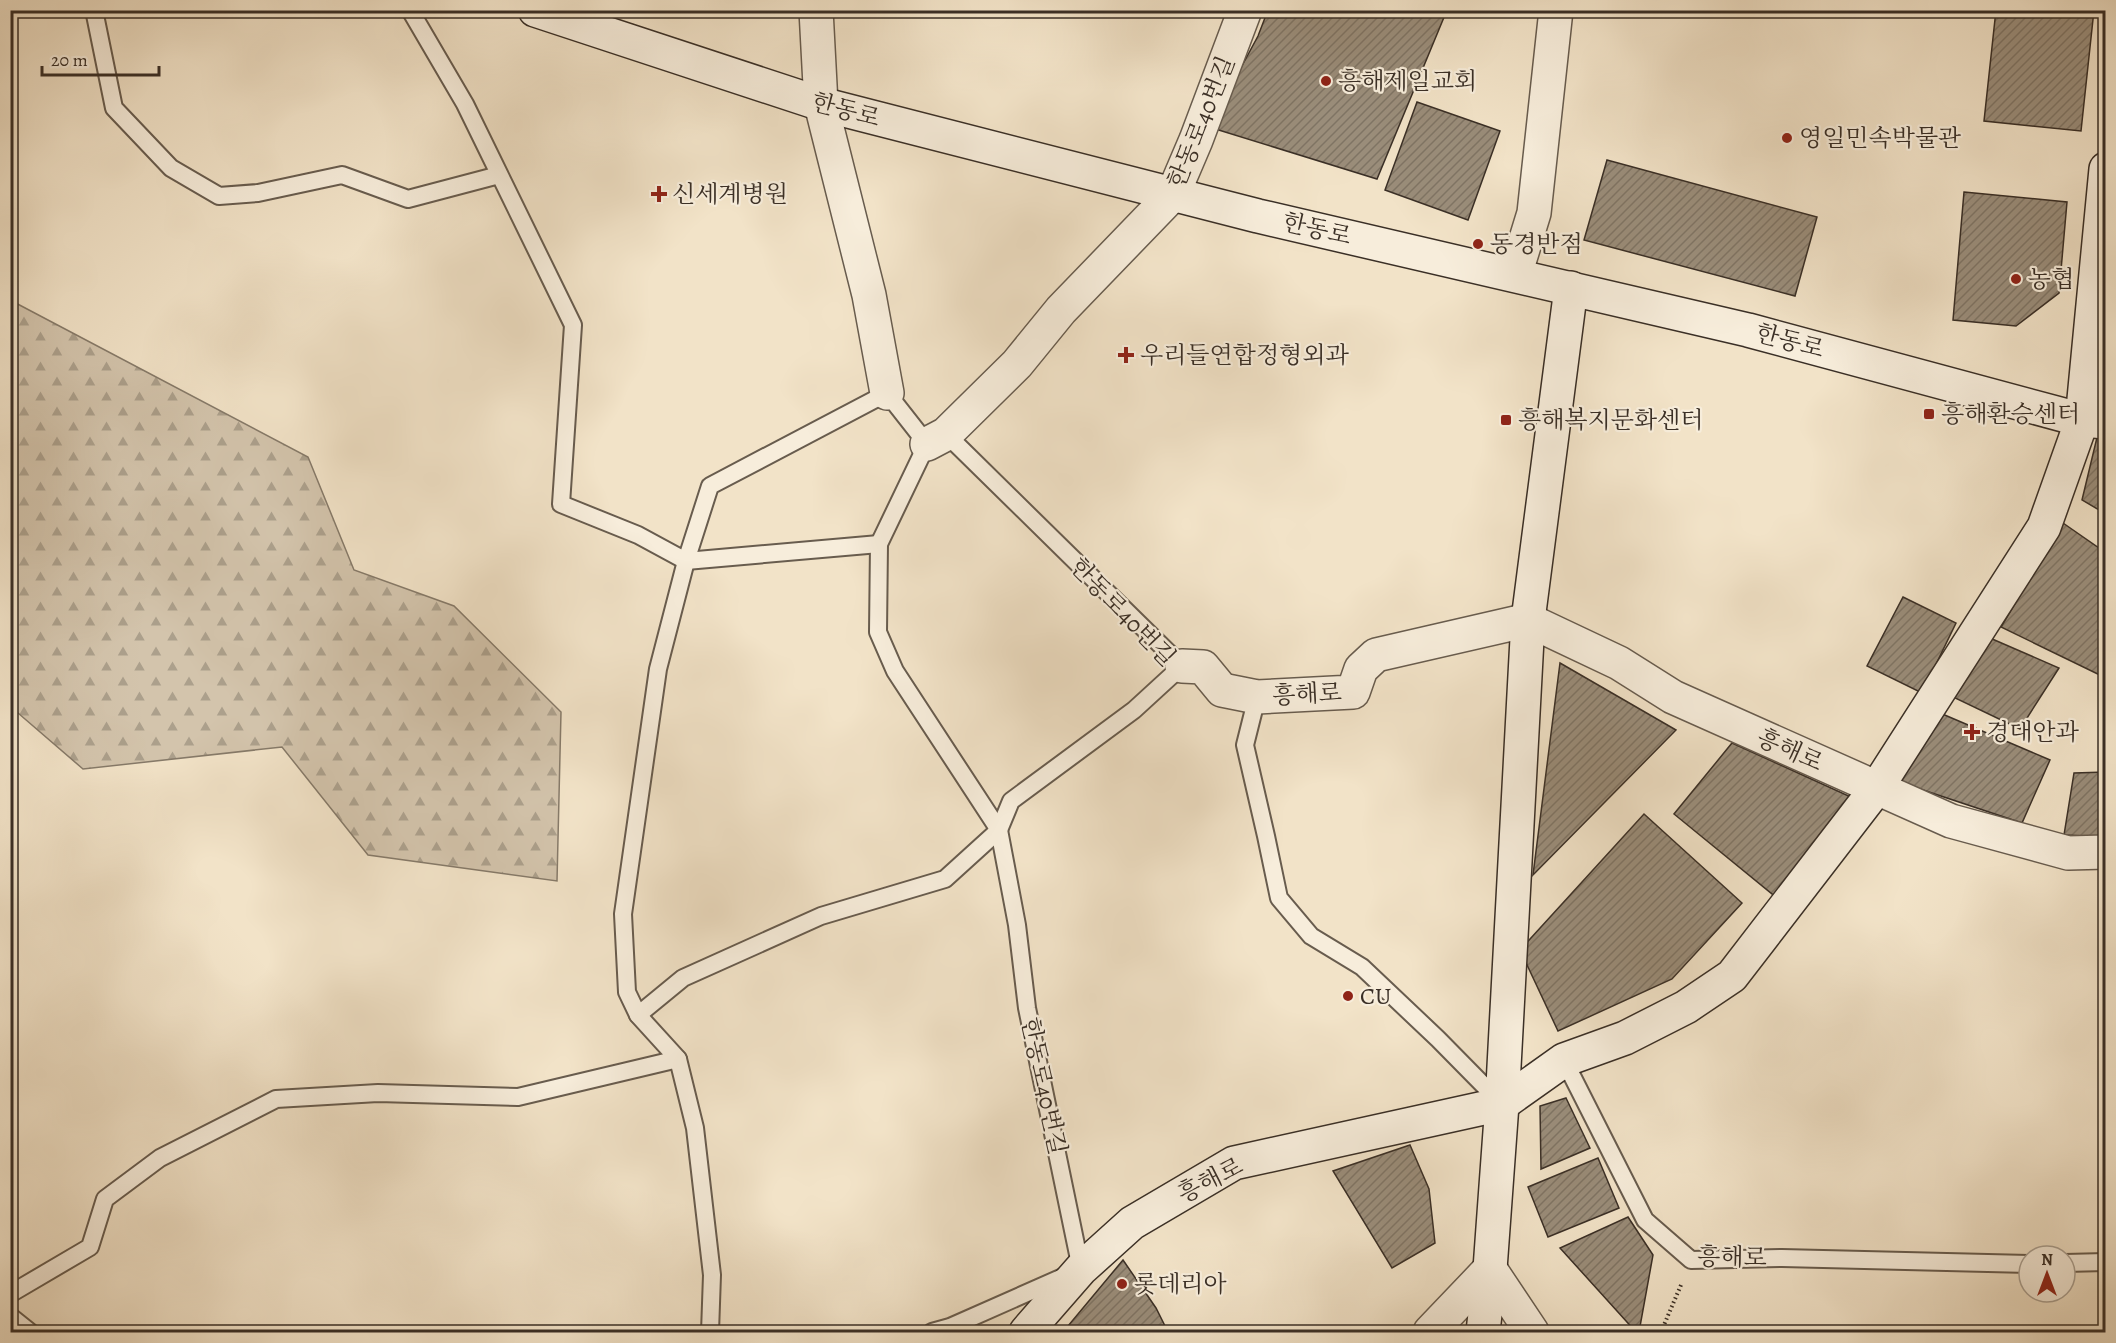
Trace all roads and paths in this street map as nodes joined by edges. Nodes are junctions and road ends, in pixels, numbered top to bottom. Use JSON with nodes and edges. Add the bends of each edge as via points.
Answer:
{"nodes":[{"id":1,"x":94,"y":10,"type":"edge"},
{"id":2,"x":410,"y":10,"type":"edge"},
{"id":3,"x":535,"y":10,"type":"edge"},
{"id":4,"x":816,"y":10,"type":"edge"},
{"id":5,"x":1245,"y":10,"type":"edge"},
{"id":6,"x":1556,"y":10,"type":"edge"},
{"id":7,"x":821,"y":104,"type":"junction"},
{"id":8,"x":2106,"y":170,"type":"edge"},
{"id":9,"x":499,"y":175,"type":"junction"},
{"id":10,"x":1173,"y":194,"type":"junction"},
{"id":11,"x":1515,"y":275,"type":"junction"},
{"id":12,"x":1571,"y":288,"type":"junction"},
{"id":13,"x":887,"y":393,"type":"junction"},
{"id":14,"x":2094,"y":421,"type":"edge"},
{"id":15,"x":936,"y":439,"type":"junction"},
{"id":16,"x":879,"y":544,"type":"junction"},
{"id":17,"x":686,"y":561,"type":"junction"},
{"id":18,"x":1528,"y":620,"type":"junction"},
{"id":19,"x":1182,"y":666,"type":"junction"},
{"id":20,"x":1257,"y":697,"type":"junction"},
{"id":21,"x":1876,"y":789,"type":"junction"},
{"id":22,"x":999,"y":830,"type":"junction"},
{"id":23,"x":2106,"y":852,"type":"edge"},
{"id":24,"x":638,"y":1015,"type":"junction"},
{"id":25,"x":678,"y":1059,"type":"junction"},
{"id":26,"x":1564,"y":1060,"type":"junction"},
{"id":27,"x":1502,"y":1104,"type":"junction"},
{"id":28,"x":1691,"y":1260,"type":"junction"},
{"id":29,"x":2106,"y":1262,"type":"edge"},
{"id":30,"x":2077,"y":1263,"type":"edge"},
{"id":31,"x":2017,"y":1265,"type":"edge"},
{"id":32,"x":1081,"y":1269,"type":"junction"},
{"id":33,"x":1490,"y":1269,"type":"junction"},
{"id":34,"x":10,"y":1294,"type":"edge"},
{"id":35,"x":10,"y":1316,"type":"edge"},
{"id":36,"x":30,"y":1332,"type":"edge"},
{"id":37,"x":710,"y":1332,"type":"edge"},
{"id":38,"x":932,"y":1332,"type":"edge"},
{"id":39,"x":1026,"y":1332,"type":"edge"},
{"id":40,"x":1430,"y":1332,"type":"edge"},
{"id":41,"x":1483,"y":1332,"type":"edge"},
{"id":42,"x":1532,"y":1332,"type":"edge"},
{"id":43,"x":1661,"y":1332,"type":"edge"}],
"edges":[{"from":1,"to":9,"type":"lane","via":[[114,108],[171,168],[219,196],[258,193],[342,175],[408,199]]},
{"from":2,"to":9,"type":"lane","via":[[465,104]]},
{"from":3,"to":7,"type":"street","name":"한동로"},
{"from":4,"to":7,"type":"street"},
{"from":5,"to":10,"type":"street","name":"한동로40번길"},
{"from":6,"to":11,"type":"street","via":[[1534,213]]},
{"from":7,"to":10,"type":"street","name":"한동로"},
{"from":7,"to":13,"type":"street","via":[[869,295]]},
{"from":8,"to":14,"type":"street","name":"흥해로"},
{"from":9,"to":17,"type":"lane","via":[[573,325],[561,504],[638,535]]},
{"from":10,"to":11,"type":"street","name":"한동로"},
{"from":10,"to":15,"type":"street","name":"한동로40번길","via":[[1061,310],[1017,364]]},
{"from":11,"to":12,"type":"street","name":"한동로"},
{"from":12,"to":14,"type":"street","name":"한동로"},
{"from":12,"to":18,"type":"street"},
{"from":13,"to":15,"type":"lane","name":"한동로40번길"},
{"from":13,"to":17,"type":"lane","via":[[710,486]]},
{"from":14,"to":21,"type":"street","name":"흥해로","via":[[2044,527]]},
{"from":15,"to":16,"type":"lane","name":"한동로40번길"},
{"from":15,"to":19,"type":"lane","name":"한동로40번길"},
{"from":16,"to":17,"type":"lane"},
{"from":16,"to":22,"type":"lane","name":"한동로40번길","via":[[878,632],[895,671]]},
{"from":17,"to":24,"type":"lane","via":[[658,669],[623,914],[627,992]]},
{"from":18,"to":20,"type":"street","name":"흥해로","via":[[1376,655],[1361,669],[1353,692]]},
{"from":18,"to":21,"type":"street","name":"흥해로","via":[[1619,663],[1672,697]]},
{"from":18,"to":27,"type":"street"},
{"from":19,"to":20,"type":"street","via":[[1203,667],[1222,690]]},
{"from":19,"to":22,"type":"lane","name":"한동로40번길","via":[[1134,710],[1011,801]]},
{"from":20,"to":27,"type":"lane","name":"흥해로","via":[[1245,745],[1279,898],[1311,936],[1362,967]]},
{"from":21,"to":23,"type":"street","name":"흥해로","via":[[1951,822],[2068,853]]},
{"from":21,"to":26,"type":"street","name":"흥해로","via":[[1732,976],[1686,1007],[1624,1038]]},
{"from":22,"to":24,"type":"lane","via":[[945,879],[821,916],[683,978]]},
{"from":22,"to":32,"type":"lane","name":"한동로40번길","via":[[1028,1008]]},
{"from":24,"to":25,"type":"lane"},
{"from":25,"to":34,"type":"lane","via":[[519,1097],[378,1093],[276,1099],[160,1158],[105,1198],[90,1247]]},
{"from":25,"to":37,"type":"lane","via":[[695,1128],[712,1275]]},
{"from":26,"to":27,"type":"street","name":"흥해로"},
{"from":26,"to":28,"type":"lane","name":"흥해로","via":[[1645,1220]]},
{"from":27,"to":32,"type":"street","name":"흥해로","via":[[1234,1163],[1132,1222]]},
{"from":27,"to":33,"type":"street"},
{"from":28,"to":31,"type":"lane","name":"흥해로","via":[[1782,1258]]},
{"from":28,"to":43,"type":"path"},
{"from":29,"to":30,"type":"lane"},
{"from":32,"to":38,"type":"lane","name":"흥해로"},
{"from":32,"to":39,"type":"street","name":"흥해로"},
{"from":33,"to":40,"type":"street"},
{"from":33,"to":41,"type":"street"},
{"from":33,"to":42,"type":"street"},
{"from":35,"to":36,"type":"lane"}]}
